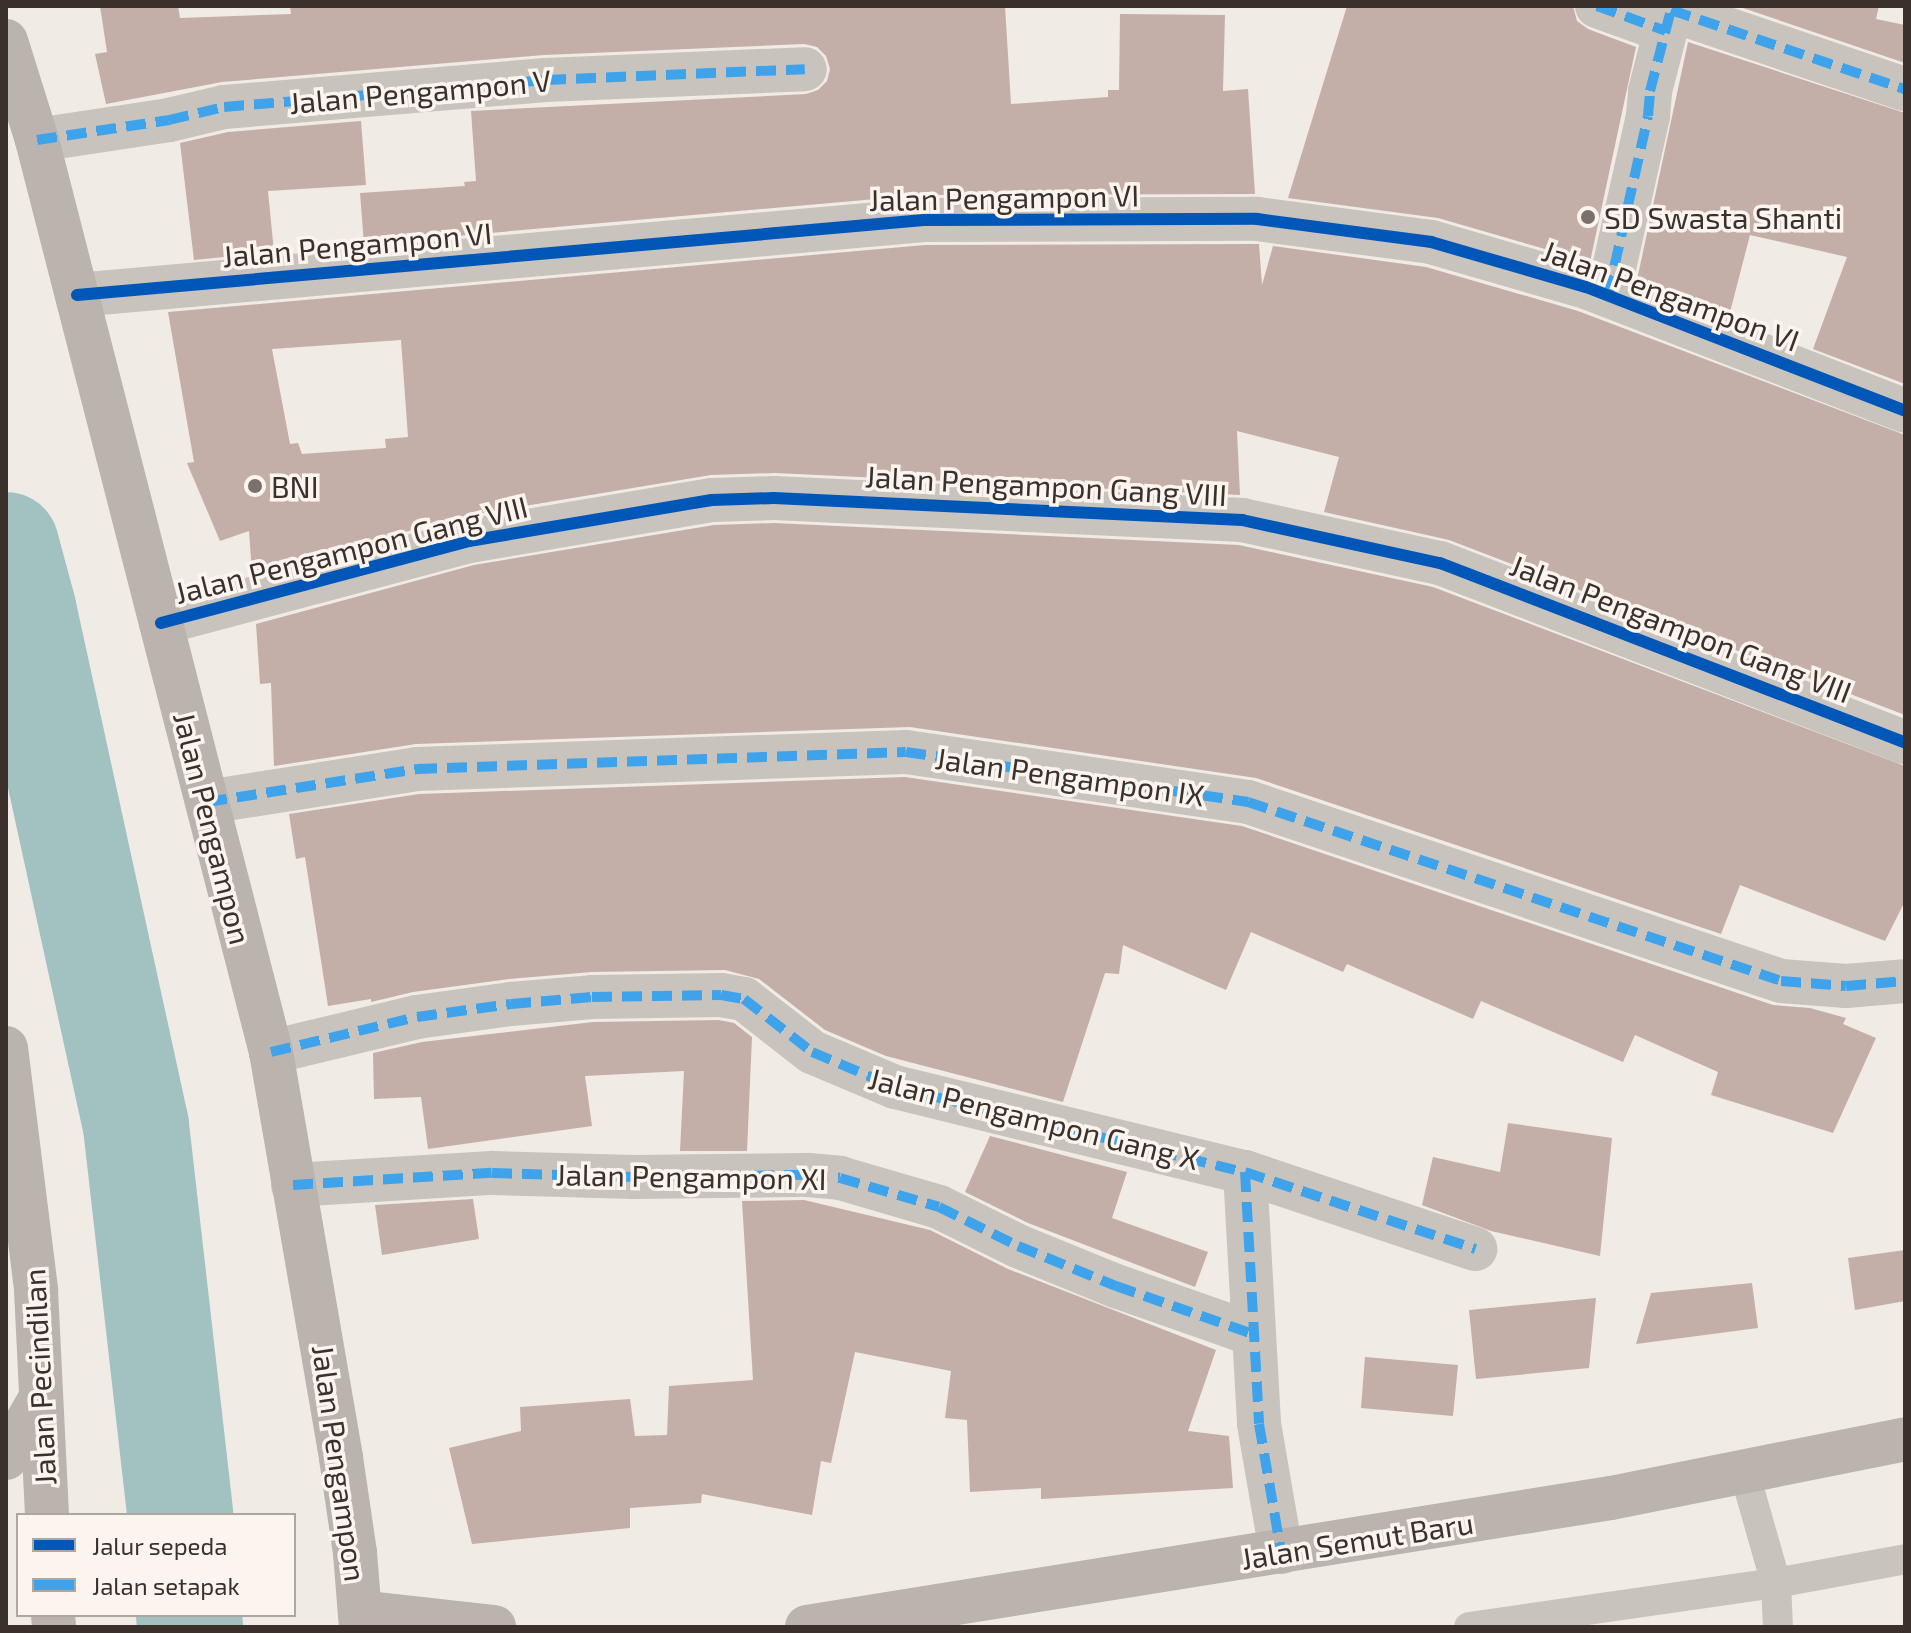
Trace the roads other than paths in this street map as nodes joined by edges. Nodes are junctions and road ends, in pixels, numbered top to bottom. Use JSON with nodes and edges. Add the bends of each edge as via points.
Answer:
{"nodes":[{"id":1,"x":1597,"y":6,"type":"edge"},
{"id":2,"x":1670,"y":16,"type":"edge"},
{"id":3,"x":6,"y":41,"type":"edge"},
{"id":4,"x":805,"y":69,"type":"dead end"},
{"id":5,"x":1905,"y":89,"type":"edge"},
{"id":6,"x":37,"y":140,"type":"junction"},
{"id":7,"x":77,"y":295,"type":"junction"},
{"id":8,"x":1608,"y":295,"type":"junction"},
{"id":9,"x":1905,"y":411,"type":"edge"},
{"id":10,"x":161,"y":623,"type":"junction"},
{"id":11,"x":1905,"y":742,"type":"edge"},
{"id":12,"x":207,"y":802,"type":"junction"},
{"id":13,"x":1905,"y":981,"type":"edge"},
{"id":14,"x":6,"y":1048,"type":"edge"},
{"id":15,"x":271,"y":1052,"type":"junction"},
{"id":16,"x":10,"y":1113,"type":"edge"},
{"id":17,"x":1245,"y":1172,"type":"junction"},
{"id":18,"x":293,"y":1185,"type":"junction"},
{"id":19,"x":1475,"y":1249,"type":"dead end"},
{"id":20,"x":21,"y":1290,"type":"edge"},
{"id":21,"x":1253,"y":1334,"type":"junction"},
{"id":22,"x":39,"y":1401,"type":"junction"},
{"id":23,"x":1905,"y":1439,"type":"edge"},
{"id":24,"x":6,"y":1458,"type":"edge"},
{"id":25,"x":1744,"y":1471,"type":"junction"},
{"id":26,"x":47,"y":1513,"type":"edge"},
{"id":27,"x":1281,"y":1552,"type":"junction"},
{"id":28,"x":1905,"y":1559,"type":"edge"},
{"id":29,"x":1776,"y":1583,"type":"junction"},
{"id":30,"x":950,"y":1616,"type":"edge"},
{"id":31,"x":361,"y":1620,"type":"edge"},
{"id":32,"x":494,"y":1627,"type":"edge"},
{"id":33,"x":807,"y":1627,"type":"edge"},
{"id":34,"x":1469,"y":1627,"type":"edge"},
{"id":35,"x":1778,"y":1627,"type":"edge"}],
"edges":[{"from":1,"to":2,"type":"street"},
{"from":2,"to":5,"type":"street"},
{"from":2,"to":8,"type":"street"},
{"from":3,"to":6,"type":"main road","name":"Jalan Pengampon"},
{"from":4,"to":6,"type":"street","name":"Jalan Pengampon V","via":[[546,80],[224,107]]},
{"from":6,"to":7,"type":"main road","name":"Jalan Pengampon"},
{"from":7,"to":8,"type":"street","name":"Jalan Pengampon VI","via":[[924,220],[1257,219],[1431,242]]},
{"from":7,"to":10,"type":"main road","name":"Jalan Pengampon"},
{"from":8,"to":9,"type":"street","name":"Jalan Pengampon VI"},
{"from":10,"to":11,"type":"street","name":"Jalan Pengampon Gang VIII","via":[[469,541],[712,500],[774,498],[1242,520],[1440,563]]},
{"from":10,"to":12,"type":"main road","name":"Jalan Pengampon"},
{"from":12,"to":13,"type":"street","name":"Jalan Pengampon IX","via":[[417,769],[906,752],[1248,802],[1781,981],[1846,986]]},
{"from":12,"to":15,"type":"main road","name":"Jalan Pengampon"},
{"from":14,"to":16,"type":"main road","name":"Jalan Pecindilan"},
{"from":15,"to":17,"type":"street","name":"Jalan Pengampon Gang X","via":[[417,1017],[511,1004],[721,995],[744,999],[787,1036],[833,1063],[895,1087]]},
{"from":15,"to":18,"type":"main road","name":"Jalan Pengampon"},
{"from":16,"to":20,"type":"main road","name":"Jalan Pecindilan"},
{"from":17,"to":19,"type":"street","name":"Jalan Pengampon Gang X"},
{"from":17,"to":21,"type":"street"},
{"from":18,"to":21,"type":"street","name":"Jalan Pengampon XI","via":[[492,1173],[840,1178],[939,1207],[1102,1280]]},
{"from":18,"to":31,"type":"main road","name":"Jalan Pengampon","via":[[323,1348]]},
{"from":20,"to":22,"type":"main road","name":"Jalan Pecindilan"},
{"from":21,"to":27,"type":"street","via":[[1259,1424]]},
{"from":22,"to":24,"type":"main road"},
{"from":22,"to":26,"type":"main road","name":"Jalan Pecindilan"},
{"from":23,"to":25,"type":"main road","name":"Jalan Semut Baru"},
{"from":25,"to":27,"type":"main road","name":"Jalan Semut Baru"},
{"from":25,"to":29,"type":"lane"},
{"from":27,"to":30,"type":"main road","name":"Jalan Semut Baru"},
{"from":28,"to":29,"type":"lane"},
{"from":29,"to":34,"type":"lane"},
{"from":29,"to":35,"type":"lane"},
{"from":30,"to":33,"type":"main road","name":"Jalan Semut Baru"},
{"from":31,"to":32,"type":"main road"}]}
